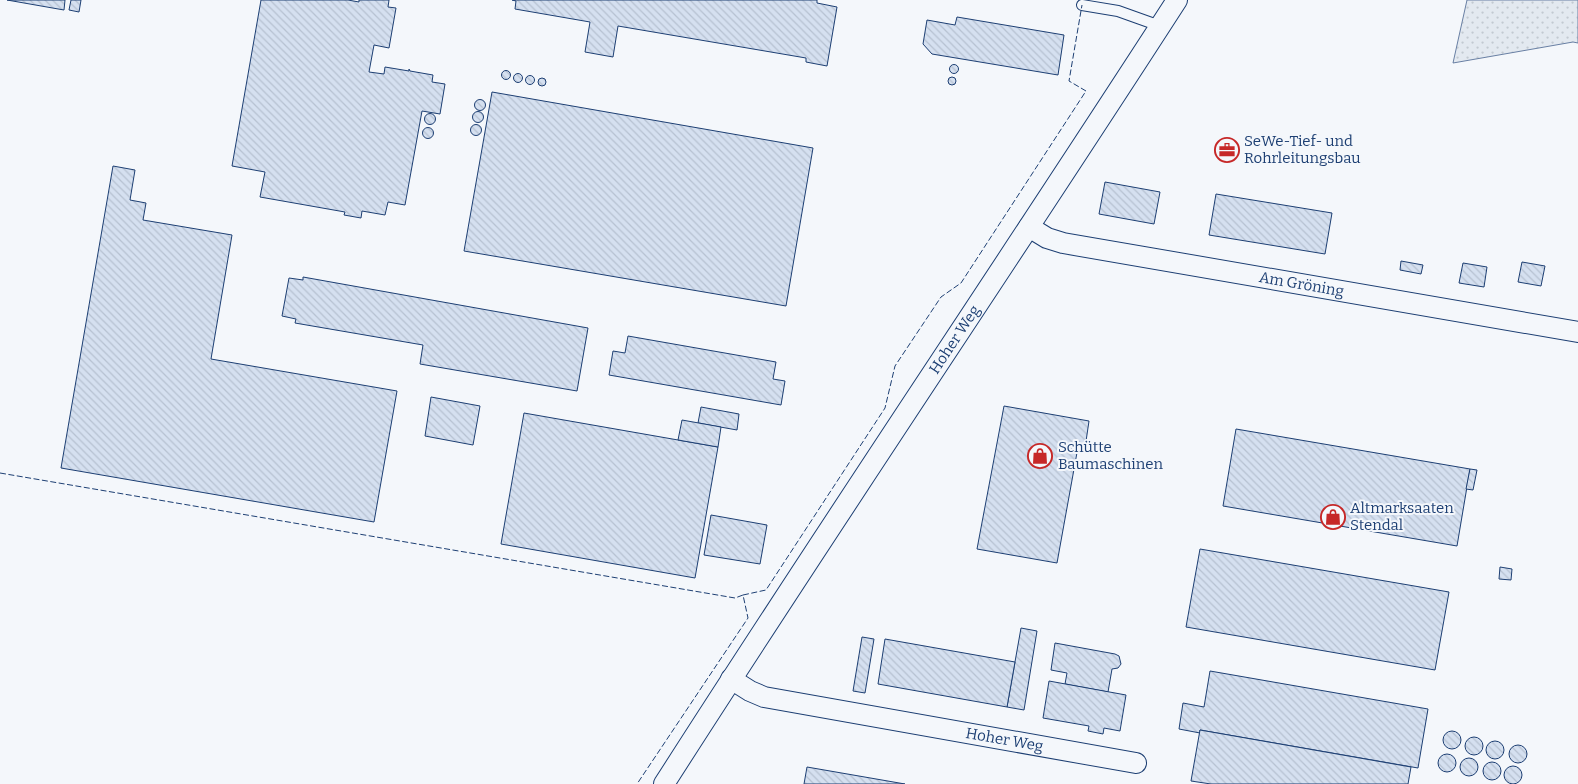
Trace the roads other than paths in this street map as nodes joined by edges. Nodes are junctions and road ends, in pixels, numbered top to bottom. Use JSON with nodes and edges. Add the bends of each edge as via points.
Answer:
{"nodes":[{"id":1,"x":1177,"y":0,"type":"edge"},
{"id":2,"x":1082,"y":5,"type":"dead end"},
{"id":3,"x":1160,"y":26,"type":"junction"},
{"id":4,"x":1029,"y":227,"type":"junction"},
{"id":5,"x":1578,"y":332,"type":"edge"},
{"id":6,"x":731,"y":679,"type":"junction"},
{"id":7,"x":1136,"y":763,"type":"dead end"},
{"id":8,"x":664,"y":784,"type":"edge"}],
"edges":[{"from":1,"to":3,"type":"street","name":"Hoher Weg"},
{"from":2,"to":3,"type":"lane","via":[[1118,11]]},
{"from":3,"to":4,"type":"street","name":"Hoher Weg"},
{"from":4,"to":5,"type":"street","name":"Am Gröning","via":[[1047,238],[1064,243]]},
{"from":4,"to":6,"type":"street","name":"Hoher Weg"},
{"from":6,"to":7,"type":"street","name":"Hoher Weg","via":[[764,697]]},
{"from":6,"to":8,"type":"street","name":"Hoher Weg"}]}
